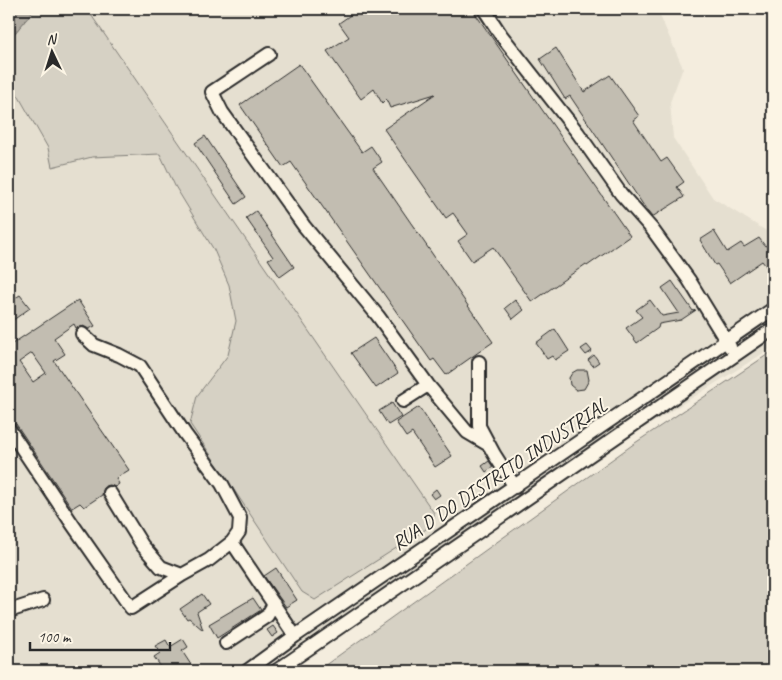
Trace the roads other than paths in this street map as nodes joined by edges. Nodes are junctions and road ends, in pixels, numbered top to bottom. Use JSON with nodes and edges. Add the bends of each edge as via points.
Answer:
{"nodes":[{"id":1,"x":484,"y":9,"type":"edge"},
{"id":2,"x":269,"y":54,"type":"dead end"},
{"id":3,"x":773,"y":309,"type":"edge"},
{"id":4,"x":773,"y":329,"type":"edge"},
{"id":5,"x":82,"y":334,"type":"dead end"},
{"id":6,"x":726,"y":342,"type":"junction"},
{"id":7,"x":737,"y":354,"type":"junction"},
{"id":8,"x":479,"y":362,"type":"dead end"},
{"id":9,"x":428,"y":385,"type":"junction"},
{"id":10,"x":403,"y":401,"type":"dead end"},
{"id":11,"x":9,"y":429,"type":"edge"},
{"id":12,"x":489,"y":445,"type":"junction"},
{"id":13,"x":515,"y":486,"type":"junction"},
{"id":14,"x":110,"y":493,"type":"dead end"},
{"id":15,"x":232,"y":542,"type":"junction"},
{"id":16,"x":182,"y":575,"type":"junction"},
{"id":17,"x":43,"y":600,"type":"dead end"},
{"id":18,"x":274,"y":604,"type":"junction"},
{"id":19,"x":9,"y":611,"type":"edge"},
{"id":20,"x":295,"y":636,"type":"junction"},
{"id":21,"x":226,"y":643,"type":"dead end"},
{"id":22,"x":247,"y":671,"type":"edge"},
{"id":23,"x":276,"y":671,"type":"edge"}],
"edges":[{"from":1,"to":6,"type":"street","via":[[621,194],[652,228],[689,280]]},
{"from":2,"to":9,"type":"street","via":[[212,92],[222,112],[304,226],[378,316]]},
{"from":3,"to":6,"type":"street","name":"RUA D DO DISTRITO INDUSTRIAL"},
{"from":4,"to":7,"type":"street","name":"RUA D DO DISTRITO INDUSTRIAL"},
{"from":5,"to":15,"type":"street","via":[[94,345],[140,366],[222,484],[240,518],[239,532]]},
{"from":6,"to":7,"type":"street"},
{"from":6,"to":13,"type":"street","name":"RUA D DO DISTRITO INDUSTRIAL"},
{"from":7,"to":23,"type":"street","name":"RUA D DO DISTRITO INDUSTRIAL"},
{"from":8,"to":12,"type":"street","via":[[479,426]]},
{"from":9,"to":10,"type":"street"},
{"from":9,"to":12,"type":"street","via":[[467,432]]},
{"from":11,"to":16,"type":"street","via":[[131,608]]},
{"from":12,"to":13,"type":"street"},
{"from":13,"to":20,"type":"street","name":"RUA D DO DISTRITO INDUSTRIAL"},
{"from":14,"to":16,"type":"street","via":[[142,545],[161,567]]},
{"from":15,"to":16,"type":"street"},
{"from":15,"to":18,"type":"street"},
{"from":17,"to":19,"type":"street"},
{"from":18,"to":20,"type":"street"},
{"from":18,"to":21,"type":"street","via":[[267,616]]},
{"from":20,"to":22,"type":"street","name":"RUA D DO DISTRITO INDUSTRIAL"}]}
